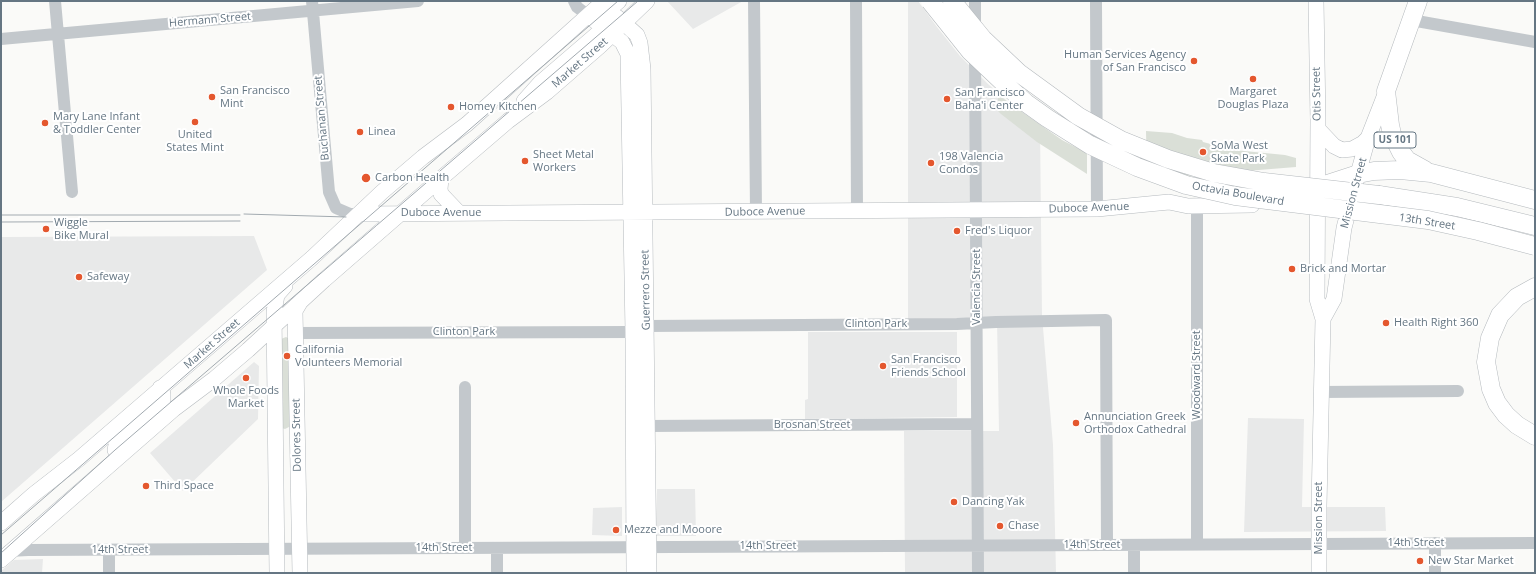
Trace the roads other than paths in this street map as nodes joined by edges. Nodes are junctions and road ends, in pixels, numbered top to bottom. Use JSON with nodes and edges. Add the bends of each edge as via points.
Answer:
{"nodes":[{"id":1,"x":55,"y":1,"type":"edge"},
{"id":2,"x":418,"y":1,"type":"edge"},
{"id":3,"x":574,"y":1,"type":"edge"},
{"id":4,"x":619,"y":1,"type":"edge"},
{"id":5,"x":642,"y":1,"type":"edge"},
{"id":6,"x":647,"y":1,"type":"edge"},
{"id":7,"x":754,"y":1,"type":"edge"},
{"id":8,"x":856,"y":1,"type":"edge"},
{"id":9,"x":930,"y":1,"type":"edge"},
{"id":10,"x":952,"y":1,"type":"edge"},
{"id":11,"x":975,"y":1,"type":"edge"},
{"id":12,"x":1096,"y":1,"type":"edge"},
{"id":13,"x":1316,"y":1,"type":"edge"},
{"id":14,"x":1418,"y":1,"type":"edge"},
{"id":15,"x":312,"y":6,"type":"edge"},
{"id":16,"x":604,"y":16,"type":"edge"},
{"id":17,"x":1411,"y":20,"type":"junction"},
{"id":18,"x":58,"y":34,"type":"junction"},
{"id":19,"x":1,"y":39,"type":"edge"},
{"id":20,"x":1535,"y":42,"type":"edge"},
{"id":21,"x":1386,"y":91,"type":"junction"},
{"id":22,"x":1318,"y":129,"type":"junction"},
{"id":23,"x":1368,"y":138,"type":"junction"},
{"id":24,"x":1431,"y":173,"type":"junction"},
{"id":25,"x":441,"y":179,"type":"junction"},
{"id":26,"x":1356,"y":182,"type":"junction"},
{"id":27,"x":1318,"y":187,"type":"junction"},
{"id":28,"x":72,"y":192,"type":"dead end"},
{"id":29,"x":1535,"y":200,"type":"edge"},
{"id":30,"x":1169,"y":202,"type":"junction"},
{"id":31,"x":1197,"y":206,"type":"junction"},
{"id":32,"x":1097,"y":209,"type":"junction"},
{"id":33,"x":1317,"y":209,"type":"junction"},
{"id":34,"x":857,"y":210,"type":"junction"},
{"id":35,"x":976,"y":210,"type":"junction"},
{"id":36,"x":638,"y":212,"type":"junction"},
{"id":37,"x":756,"y":212,"type":"junction"},
{"id":38,"x":1348,"y":212,"type":"junction"},
{"id":39,"x":459,"y":213,"type":"junction"},
{"id":40,"x":365,"y":214,"type":"junction"},
{"id":41,"x":401,"y":214,"type":"junction"},
{"id":42,"x":1535,"y":225,"type":"edge"},
{"id":43,"x":1535,"y":246,"type":"edge"},
{"id":44,"x":312,"y":258,"type":"junction"},
{"id":45,"x":1535,"y":287,"type":"edge"},
{"id":46,"x":303,"y":299,"type":"junction"},
{"id":47,"x":1323,"y":319,"type":"junction"},
{"id":48,"x":977,"y":322,"type":"junction"},
{"id":49,"x":274,"y":325,"type":"junction"},
{"id":50,"x":639,"y":329,"type":"junction"},
{"id":51,"x":295,"y":333,"type":"junction"},
{"id":52,"x":465,"y":387,"type":"dead end"},
{"id":53,"x":160,"y":388,"type":"junction"},
{"id":54,"x":1458,"y":390,"type":"dead end"},
{"id":55,"x":1321,"y":392,"type":"junction"},
{"id":56,"x":977,"y":424,"type":"junction"},
{"id":57,"x":647,"y":426,"type":"junction"},
{"id":58,"x":1535,"y":436,"type":"edge"},
{"id":59,"x":275,"y":437,"type":"junction"},
{"id":60,"x":298,"y":437,"type":"junction"},
{"id":61,"x":120,"y":456,"type":"junction"},
{"id":62,"x":79,"y":459,"type":"junction"},
{"id":63,"x":1,"y":523,"type":"edge"},
{"id":64,"x":1,"y":534,"type":"edge"},
{"id":65,"x":1435,"y":543,"type":"junction"},
{"id":66,"x":1535,"y":543,"type":"edge"},
{"id":67,"x":1197,"y":544,"type":"junction"},
{"id":68,"x":1319,"y":544,"type":"junction"},
{"id":69,"x":978,"y":545,"type":"junction"},
{"id":70,"x":1107,"y":545,"type":"junction"},
{"id":71,"x":1134,"y":545,"type":"junction"},
{"id":72,"x":634,"y":547,"type":"junction"},
{"id":73,"x":649,"y":547,"type":"junction"},
{"id":74,"x":465,"y":548,"type":"junction"},
{"id":75,"x":497,"y":548,"type":"junction"},
{"id":76,"x":277,"y":549,"type":"junction"},
{"id":77,"x":300,"y":549,"type":"junction"},
{"id":78,"x":109,"y":550,"type":"junction"},
{"id":79,"x":5,"y":554,"type":"edge"},
{"id":80,"x":109,"y":573,"type":"edge"},
{"id":81,"x":277,"y":573,"type":"edge"},
{"id":82,"x":300,"y":573,"type":"edge"},
{"id":83,"x":497,"y":573,"type":"edge"},
{"id":84,"x":634,"y":573,"type":"edge"},
{"id":85,"x":649,"y":573,"type":"edge"},
{"id":86,"x":978,"y":573,"type":"edge"},
{"id":87,"x":1134,"y":573,"type":"edge"},
{"id":88,"x":1319,"y":573,"type":"edge"},
{"id":89,"x":1436,"y":573,"type":"edge"}],
"edges":[{"from":1,"to":18,"type":"street"},
{"from":2,"to":15,"type":"street","name":"Hermann Street"},
{"from":3,"to":16,"type":"street","via":[[577,7]]},
{"from":4,"to":16,"type":"main road","name":"Market Street"},
{"from":5,"to":16,"type":"main road","name":"Market Street"},
{"from":6,"to":16,"type":"main road","name":"Market Street"},
{"from":7,"to":37,"type":"street"},
{"from":8,"to":34,"type":"street"},
{"from":9,"to":43,"type":"highway","name":"Octavia Boulevard","bridge":true,"via":[[970,51],[1026,102],[1090,145],[1137,167],[1186,184],[1235,196],[1428,220],[1478,230]]},
{"from":10,"to":42,"type":"highway","name":"Octavia Boulevard","bridge":true,"via":[[1000,56],[1043,92],[1073,113],[1121,140],[1168,159],[1238,178],[1431,202]]},
{"from":11,"to":35,"type":"street","name":"Valencia Street"},
{"from":12,"to":32,"type":"street"},
{"from":13,"to":22,"type":"main road","name":"Otis Street"},
{"from":14,"to":17,"type":"highway","name":"Mission Street","number":"US 101"},
{"from":15,"to":18,"type":"street","name":"Hermann Street"},
{"from":15,"to":40,"type":"street","name":"Buchanan Street","via":[[329,192],[336,208],[350,214]]},
{"from":16,"to":25,"type":"main road","name":"Market Street","via":[[540,83],[508,121]]},
{"from":16,"to":36,"type":"main road","name":"Guerrero Street","via":[[628,54]]},
{"from":16,"to":40,"type":"main road","name":"Market Street","via":[[572,31],[467,124],[439,155]]},
{"from":17,"to":20,"type":"street"},
{"from":17,"to":21,"type":"highway","name":"Mission Street","number":"US 101"},
{"from":18,"to":19,"type":"street","name":"Hermann Street"},
{"from":18,"to":28,"type":"street"},
{"from":21,"to":23,"type":"main road","name":"Mission Street"},
{"from":21,"to":24,"type":"highway","number":"US 101","via":[[1391,129],[1401,152],[1407,160]]},
{"from":22,"to":23,"type":"main road","via":[[1334,146],[1342,150],[1352,149]]},
{"from":22,"to":27,"type":"main road","name":"Otis Street"},
{"from":23,"to":26,"type":"main road","name":"Mission Street"},
{"from":24,"to":26,"type":"highway","via":[[1374,171]]},
{"from":24,"to":29,"type":"highway","number":"US 101"},
{"from":25,"to":39,"type":"main road","via":[[441,194]]},
{"from":25,"to":41,"type":"main road","name":"Market Street"},
{"from":26,"to":27,"type":"highway"},
{"from":26,"to":38,"type":"main road","name":"Mission Street"},
{"from":26,"to":42,"type":"main road","name":"13th Street"},
{"from":27,"to":30,"type":"main road","name":"Duboce Avenue","via":[[1270,186],[1184,193]]},
{"from":27,"to":33,"type":"main road","name":"Mission Street"},
{"from":30,"to":31,"type":"main road","name":"Duboce Avenue"},
{"from":30,"to":32,"type":"main road","name":"Duboce Avenue"},
{"from":31,"to":33,"type":"main road","name":"Duboce Avenue","via":[[1276,205]]},
{"from":31,"to":67,"type":"street","name":"Woodward Street"},
{"from":32,"to":35,"type":"main road","name":"Duboce Avenue"},
{"from":33,"to":38,"type":"main road","name":"13th Street"},
{"from":33,"to":47,"type":"main road","name":"Mission Street","via":[[1317,299]]},
{"from":34,"to":35,"type":"main road","name":"Duboce Avenue"},
{"from":34,"to":37,"type":"main road","name":"Duboce Avenue"},
{"from":35,"to":48,"type":"street","name":"Valencia Street"},
{"from":36,"to":37,"type":"main road","name":"Duboce Avenue"},
{"from":36,"to":39,"type":"main road","name":"Duboce Avenue"},
{"from":36,"to":50,"type":"main road","name":"Guerrero Street"},
{"from":38,"to":43,"type":"main road","name":"13th Street","via":[[1431,222]]},
{"from":38,"to":47,"type":"main road","name":"Mission Street","via":[[1334,299]]},
{"from":39,"to":41,"type":"main road","name":"Duboce Avenue"},
{"from":40,"to":41,"type":"main road","name":"Duboce Avenue"},
{"from":40,"to":44,"type":"main road","name":"Market Street"},
{"from":41,"to":46,"type":"main road","name":"Market Street"},
{"from":44,"to":49,"type":"main road","name":"Dolores Street","via":[[277,295]]},
{"from":44,"to":53,"type":"main road","name":"Market Street"},
{"from":45,"to":58,"type":"highway","via":[[1517,297],[1500,315],[1487,351],[1488,375],[1497,403],[1517,425]]},
{"from":46,"to":49,"type":"main road","name":"Market Street"},
{"from":46,"to":51,"type":"main road","name":"Dolores Street","via":[[295,309]]},
{"from":47,"to":55,"type":"main road","name":"Mission Street"},
{"from":48,"to":50,"type":"street","name":"Clinton Park"},
{"from":48,"to":56,"type":"street","name":"Valencia Street"},
{"from":48,"to":70,"type":"street","name":"Clinton Park","via":[[1106,320]]},
{"from":49,"to":59,"type":"main road","name":"Dolores Street"},
{"from":49,"to":61,"type":"main road","name":"Market Street","via":[[238,346],[208,372],[174,409]]},
{"from":50,"to":51,"type":"street","name":"Clinton Park"},
{"from":50,"to":57,"type":"main road","name":"Guerrero Street"},
{"from":50,"to":72,"type":"main road","name":"Guerrero Street"},
{"from":51,"to":60,"type":"main road","name":"Dolores Street"},
{"from":52,"to":74,"type":"street"},
{"from":53,"to":61,"type":"main road","via":[[163,401],[117,441],[115,450]]},
{"from":53,"to":62,"type":"main road","name":"Market Street"},
{"from":54,"to":55,"type":"street"},
{"from":55,"to":68,"type":"main road","name":"Mission Street"},
{"from":56,"to":57,"type":"street","name":"Brosnan Street"},
{"from":56,"to":69,"type":"street","name":"Valencia Street"},
{"from":57,"to":73,"type":"main road","name":"Guerrero Street"},
{"from":59,"to":60,"type":"main road"},
{"from":59,"to":76,"type":"main road","name":"Dolores Street"},
{"from":60,"to":77,"type":"main road","name":"Dolores Street"},
{"from":61,"to":79,"type":"main road","name":"Market Street"},
{"from":62,"to":63,"type":"main road","name":"Market Street"},
{"from":62,"to":64,"type":"main road","name":"Market Street","via":[[38,502]]},
{"from":65,"to":66,"type":"street","name":"14th Street"},
{"from":65,"to":68,"type":"street","name":"14th Street"},
{"from":65,"to":89,"type":"street"},
{"from":67,"to":68,"type":"street","name":"14th Street"},
{"from":67,"to":71,"type":"street","name":"14th Street"},
{"from":68,"to":88,"type":"main road","name":"Mission Street"},
{"from":69,"to":70,"type":"street","name":"14th Street"},
{"from":69,"to":73,"type":"street","name":"14th Street"},
{"from":69,"to":86,"type":"street","name":"Valencia Street"},
{"from":70,"to":71,"type":"street","name":"14th Street"},
{"from":71,"to":87,"type":"street"},
{"from":72,"to":73,"type":"street","name":"14th Street"},
{"from":72,"to":75,"type":"street","name":"14th Street"},
{"from":72,"to":84,"type":"main road","name":"Guerrero Street"},
{"from":73,"to":85,"type":"main road","name":"Guerrero Street"},
{"from":74,"to":75,"type":"street","name":"14th Street"},
{"from":74,"to":77,"type":"street","name":"14th Street"},
{"from":75,"to":83,"type":"street"},
{"from":76,"to":77,"type":"street","name":"14th Street"},
{"from":76,"to":78,"type":"street","name":"14th Street"},
{"from":76,"to":81,"type":"main road","name":"Dolores Street"},
{"from":77,"to":82,"type":"main road","name":"Dolores Street"},
{"from":78,"to":79,"type":"street","name":"14th Street"},
{"from":78,"to":80,"type":"street"}]}
